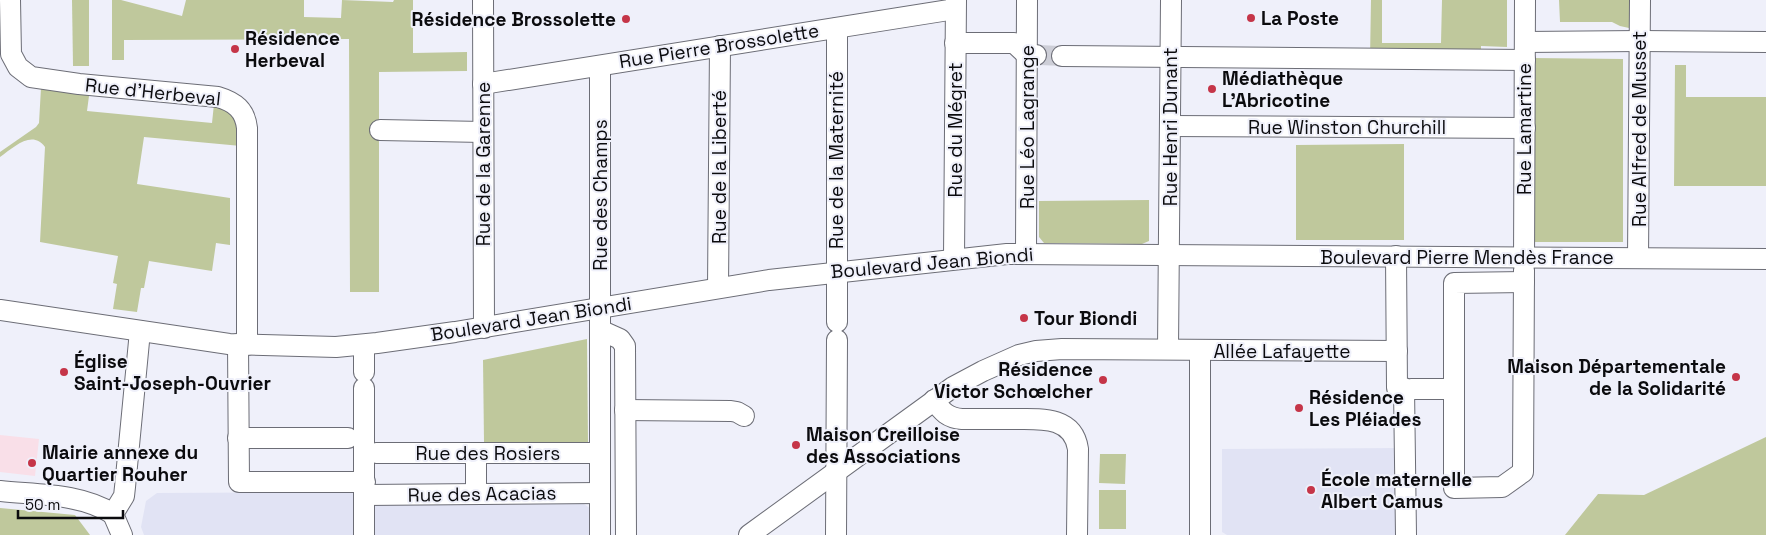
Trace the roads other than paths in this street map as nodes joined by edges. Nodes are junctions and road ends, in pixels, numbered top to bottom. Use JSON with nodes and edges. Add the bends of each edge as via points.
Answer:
{"nodes":[{"id":1,"x":10,"y":0,"type":"edge"},
{"id":2,"x":483,"y":0,"type":"edge"},
{"id":3,"x":1027,"y":0,"type":"edge"},
{"id":4,"x":1171,"y":0,"type":"edge"},
{"id":5,"x":1525,"y":0,"type":"edge"},
{"id":6,"x":1640,"y":0,"type":"edge"},
{"id":7,"x":956,"y":4,"type":"edge"},
{"id":8,"x":837,"y":28,"type":"junction"},
{"id":9,"x":1640,"y":41,"type":"junction"},
{"id":10,"x":1766,"y":42,"type":"edge"},
{"id":11,"x":955,"y":43,"type":"junction"},
{"id":12,"x":720,"y":46,"type":"junction"},
{"id":13,"x":1525,"y":51,"type":"junction"},
{"id":14,"x":1033,"y":55,"type":"junction"},
{"id":15,"x":1062,"y":56,"type":"tunnel mouth"},
{"id":16,"x":1170,"y":57,"type":"junction"},
{"id":17,"x":600,"y":66,"type":"junction"},
{"id":18,"x":483,"y":84,"type":"junction"},
{"id":19,"x":1170,"y":126,"type":"junction"},
{"id":20,"x":1524,"y":128,"type":"junction"},
{"id":21,"x":380,"y":130,"type":"dead end"},
{"id":22,"x":482,"y":132,"type":"junction"},
{"id":23,"x":1026,"y":253,"type":"junction"},
{"id":24,"x":1169,"y":255,"type":"junction"},
{"id":25,"x":1396,"y":256,"type":"junction"},
{"id":26,"x":1638,"y":258,"type":"junction"},
{"id":27,"x":954,"y":259,"type":"junction"},
{"id":28,"x":1766,"y":259,"type":"edge"},
{"id":29,"x":1524,"y":268,"type":"junction"},
{"id":30,"x":836,"y":271,"type":"junction"},
{"id":31,"x":718,"y":288,"type":"junction"},
{"id":32,"x":600,"y":308,"type":"junction"},
{"id":33,"x":0,"y":310,"type":"edge"},
{"id":34,"x":484,"y":328,"type":"junction"},
{"id":35,"x":600,"y":330,"type":"junction"},
{"id":36,"x":140,"y":331,"type":"junction"},
{"id":37,"x":364,"y":344,"type":"junction"},
{"id":38,"x":243,"y":345,"type":"junction"},
{"id":39,"x":1168,"y":350,"type":"junction"},
{"id":40,"x":1200,"y":351,"type":"junction"},
{"id":41,"x":1397,"y":351,"type":"junction"},
{"id":42,"x":1411,"y":389,"type":"dead end"},
{"id":43,"x":1454,"y":389,"type":"junction"},
{"id":44,"x":934,"y":400,"type":"junction"},
{"id":45,"x":625,"y":410,"type":"junction"},
{"id":46,"x":744,"y":416,"type":"dead end"},
{"id":47,"x":238,"y":438,"type":"junction"},
{"id":48,"x":348,"y":438,"type":"dead end"},
{"id":49,"x":376,"y":453,"type":"dead end"},
{"id":50,"x":476,"y":453,"type":"junction"},
{"id":51,"x":600,"y":453,"type":"junction"},
{"id":52,"x":836,"y":471,"type":"junction"},
{"id":53,"x":365,"y":489,"type":"junction"},
{"id":54,"x":0,"y":491,"type":"edge"},
{"id":55,"x":600,"y":493,"type":"junction"},
{"id":56,"x":476,"y":494,"type":"junction"},
{"id":57,"x":113,"y":514,"type":"junction"},
{"id":58,"x":122,"y":535,"type":"edge"},
{"id":59,"x":364,"y":535,"type":"edge"},
{"id":60,"x":600,"y":535,"type":"edge"},
{"id":61,"x":626,"y":535,"type":"edge"},
{"id":62,"x":749,"y":535,"type":"edge"},
{"id":63,"x":836,"y":535,"type":"edge"},
{"id":64,"x":1077,"y":535,"type":"edge"},
{"id":65,"x":1200,"y":535,"type":"edge"},
{"id":66,"x":1406,"y":535,"type":"edge"}],
"edges":[{"from":1,"to":38,"type":"street","name":"Rue d'Herbeval","via":[[11,54],[26,75],[79,84],[218,97],[232,102],[242,111],[247,128]]},
{"from":2,"to":18,"type":"street","name":"Rue de la Garenne"},
{"from":3,"to":14,"type":"street","name":"Rue Léo Lagrange"},
{"from":4,"to":16,"type":"street","name":"Rue Henri Dunant"},
{"from":5,"to":13,"type":"street","name":"Rue Lamartine"},
{"from":6,"to":9,"type":"street","name":"Rue Alfred de Musset"},
{"from":7,"to":8,"type":"street","name":"Rue Pierre Brossolette"},
{"from":7,"to":11,"type":"street","name":"Rue du Mégret"},
{"from":8,"to":12,"type":"street","name":"Rue Pierre Brossolette"},
{"from":8,"to":30,"type":"street","name":"Rue de la Maternité"},
{"from":9,"to":10,"type":"street"},
{"from":9,"to":13,"type":"street"},
{"from":9,"to":26,"type":"street","name":"Rue Alfred de Musset"},
{"from":11,"to":14,"type":"street","via":[[1014,43]]},
{"from":11,"to":27,"type":"street","name":"Rue du Mégret"},
{"from":12,"to":17,"type":"street","name":"Rue Pierre Brossolette"},
{"from":12,"to":31,"type":"street","name":"Rue de la Liberté"},
{"from":13,"to":16,"type":"street"},
{"from":13,"to":20,"type":"street","name":"Rue Lamartine"},
{"from":14,"to":23,"type":"street","name":"Rue Léo Lagrange","via":[[1027,141]]},
{"from":15,"to":16,"type":"street"},
{"from":16,"to":19,"type":"street","name":"Rue Henri Dunant"},
{"from":17,"to":18,"type":"street","name":"Rue Pierre Brossolette"},
{"from":17,"to":32,"type":"street","name":"Rue des Champs"},
{"from":18,"to":22,"type":"street","name":"Rue de la Garenne"},
{"from":19,"to":20,"type":"street","name":"Rue Winston Churchill"},
{"from":19,"to":24,"type":"street","name":"Rue Henri Dunant"},
{"from":20,"to":29,"type":"street","name":"Rue Lamartine"},
{"from":21,"to":22,"type":"street"},
{"from":22,"to":34,"type":"street","name":"Rue de la Garenne"},
{"from":23,"to":24,"type":"street","name":"Boulevard Jean Biondi"},
{"from":23,"to":27,"type":"street","name":"Boulevard Jean Biondi"},
{"from":24,"to":25,"type":"street","name":"Boulevard Pierre Mendès France"},
{"from":24,"to":39,"type":"street","name":"Rue Henri Dunant"},
{"from":25,"to":29,"type":"street","name":"Boulevard Pierre Mendès France"},
{"from":25,"to":41,"type":"street"},
{"from":26,"to":28,"type":"street","name":"Boulevard Pierre Mendès France"},
{"from":26,"to":29,"type":"street","name":"Boulevard Pierre Mendès France"},
{"from":27,"to":30,"type":"street","name":"Boulevard Jean Biondi"},
{"from":29,"to":43,"type":"street","via":[[1454,283]]},
{"from":29,"to":43,"type":"street","name":"Rue Lamartine","via":[[1523,472],[1502,487],[1454,488]]},
{"from":30,"to":31,"type":"street","name":"Boulevard Jean Biondi"},
{"from":30,"to":52,"type":"street","name":"Rue de la Maternité"},
{"from":31,"to":32,"type":"street","name":"Boulevard Jean Biondi"},
{"from":32,"to":34,"type":"street","name":"Boulevard Jean Biondi"},
{"from":32,"to":35,"type":"street","name":"Rue des Champs"},
{"from":33,"to":36,"type":"street","name":"Boulevard Jean Biondi"},
{"from":34,"to":37,"type":"street","name":"Boulevard Jean Biondi"},
{"from":35,"to":45,"type":"street","via":[[620,339],[625,346]]},
{"from":35,"to":51,"type":"street","name":"Rue des Champs"},
{"from":36,"to":38,"type":"street","name":"Boulevard Jean Biondi"},
{"from":36,"to":57,"type":"street","via":[[126,487]]},
{"from":37,"to":38,"type":"street","name":"Boulevard Jean Biondi","via":[[336,347]]},
{"from":37,"to":53,"type":"street"},
{"from":38,"to":47,"type":"street","name":"Rue des Acacias"},
{"from":39,"to":40,"type":"street","name":"Allée Lafayette"},
{"from":39,"to":44,"type":"street","name":"Allée Lafayette","via":[[1036,351],[1019,355],[964,381]]},
{"from":40,"to":41,"type":"street","name":"Allée Lafayette"},
{"from":40,"to":65,"type":"street"},
{"from":41,"to":66,"type":"street","via":[[1397,388],[1404,388]]},
{"from":42,"to":43,"type":"street"},
{"from":44,"to":52,"type":"street","name":"Allée Lafayette"},
{"from":44,"to":64,"type":"street","via":[[946,415],[956,418],[1046,419],[1060,423],[1070,431],[1077,443]]},
{"from":45,"to":46,"type":"street","via":[[731,411]]},
{"from":45,"to":61,"type":"street"},
{"from":47,"to":48,"type":"street"},
{"from":47,"to":53,"type":"street","name":"Rue des Acacias","via":[[238,482]]},
{"from":49,"to":50,"type":"street","name":"Rue des Rosiers"},
{"from":50,"to":51,"type":"street","name":"Rue des Rosiers"},
{"from":50,"to":56,"type":"street"},
{"from":51,"to":55,"type":"street","name":"Rue des Champs"},
{"from":52,"to":62,"type":"street","name":"Allée Lafayette"},
{"from":52,"to":63,"type":"street","name":"Rue de la Maternité"},
{"from":53,"to":56,"type":"street","name":"Rue des Acacias"},
{"from":53,"to":59,"type":"street"},
{"from":54,"to":57,"type":"street","via":[[79,500]]},
{"from":55,"to":56,"type":"street","name":"Rue des Acacias"},
{"from":55,"to":60,"type":"street","name":"Rue des Champs"},
{"from":57,"to":58,"type":"street"}]}
